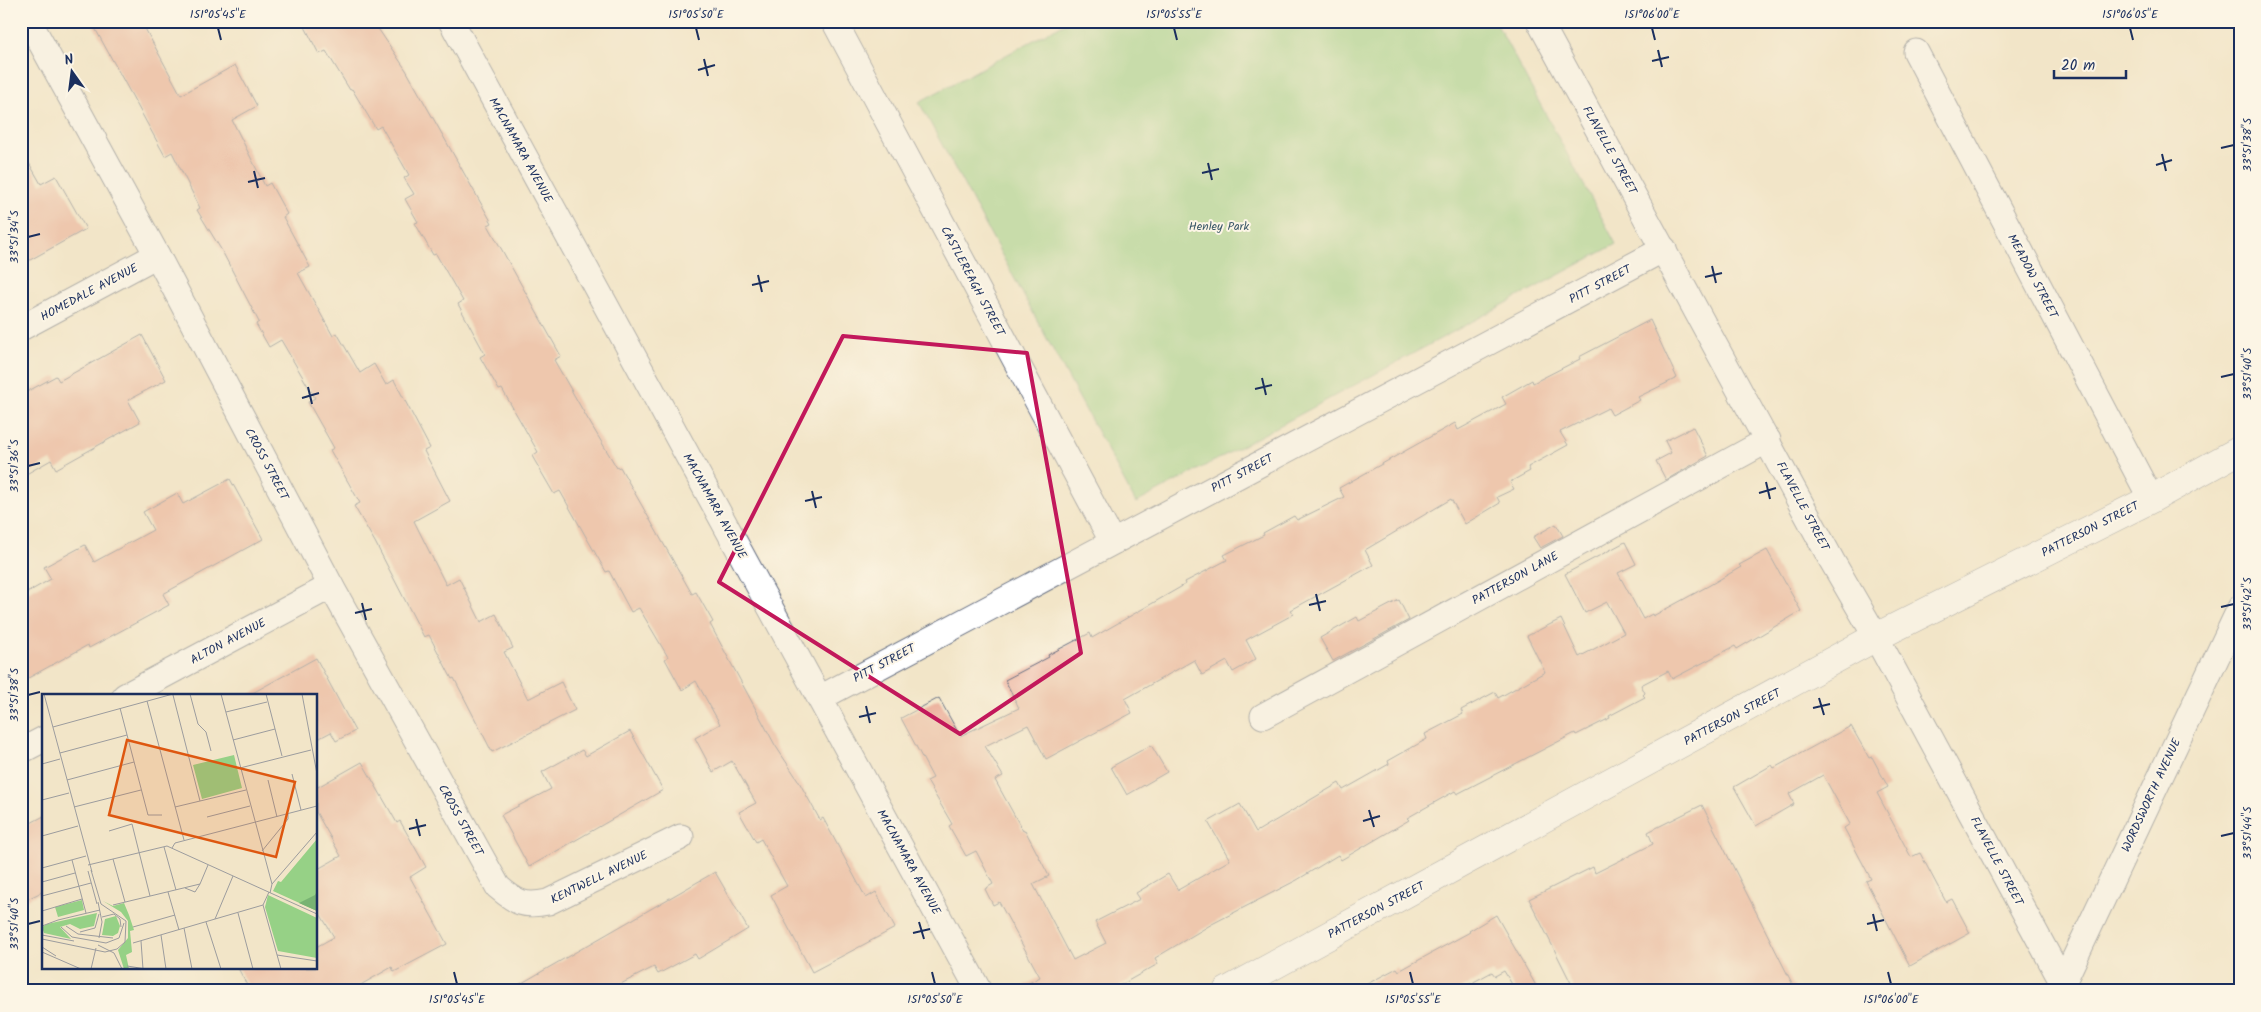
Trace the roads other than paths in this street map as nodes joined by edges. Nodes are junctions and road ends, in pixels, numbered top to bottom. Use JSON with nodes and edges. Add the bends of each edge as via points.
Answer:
{"nodes":[{"id":1,"x":29,"y":21,"type":"edge"},
{"id":2,"x":451,"y":21,"type":"edge"},
{"id":3,"x":834,"y":21,"type":"edge"},
{"id":4,"x":1539,"y":21,"type":"edge"},
{"id":5,"x":1916,"y":52,"type":"dead end"},
{"id":6,"x":1664,"y":249,"type":"junction"},
{"id":7,"x":157,"y":255,"type":"junction"},
{"id":8,"x":21,"y":328,"type":"edge"},
{"id":9,"x":1768,"y":440,"type":"junction"},
{"id":10,"x":2240,"y":450,"type":"edge"},
{"id":11,"x":2151,"y":499,"type":"junction"},
{"id":12,"x":1112,"y":541,"type":"junction"},
{"id":13,"x":331,"y":586,"type":"junction"},
{"id":14,"x":2240,"y":608,"type":"edge"},
{"id":15,"x":1876,"y":637,"type":"junction"},
{"id":16,"x":129,"y":694,"type":"edge"},
{"id":17,"x":820,"y":698,"type":"junction"},
{"id":18,"x":1263,"y":716,"type":"dead end"},
{"id":19,"x":42,"y":740,"type":"edge"},
{"id":20,"x":21,"y":751,"type":"edge"},
{"id":21,"x":681,"y":837,"type":"dead end"},
{"id":22,"x":514,"y":901,"type":"joint"},
{"id":23,"x":2065,"y":987,"type":"edge"},
{"id":24,"x":979,"y":991,"type":"edge"},
{"id":25,"x":1227,"y":991,"type":"edge"}],
"edges":[{"from":1,"to":7,"type":"street","name":"CROSS STREET"},
{"from":2,"to":17,"type":"street","name":"MACNAMARA AVENUE"},
{"from":3,"to":12,"type":"street","name":"CASTLEREAGH STREET"},
{"from":4,"to":6,"type":"street","name":"FLAVELLE STREET"},
{"from":5,"to":11,"type":"street","name":"MEADOW STREET"},
{"from":6,"to":9,"type":"street","name":"FLAVELLE STREET"},
{"from":6,"to":12,"type":"street","name":"PITT STREET"},
{"from":7,"to":8,"type":"street","name":"HOMEDALE AVENUE"},
{"from":7,"to":13,"type":"street","name":"CROSS STREET"},
{"from":9,"to":15,"type":"street","name":"FLAVELLE STREET"},
{"from":9,"to":18,"type":"street","name":"PATTERSON LANE"},
{"from":10,"to":11,"type":"street","name":"PATTERSON STREET"},
{"from":11,"to":15,"type":"street","name":"PATTERSON STREET"},
{"from":12,"to":17,"type":"street","name":"PITT STREET"},
{"from":13,"to":16,"type":"street","name":"ALTON AVENUE"},
{"from":13,"to":22,"type":"street","name":"CROSS STREET","via":[[498,887]]},
{"from":14,"to":23,"type":"street","name":"WORDSWORTH AVENUE"},
{"from":15,"to":23,"type":"street","name":"FLAVELLE STREET"},
{"from":15,"to":25,"type":"street","name":"PATTERSON STREET"},
{"from":17,"to":24,"type":"street","name":"MACNAMARA AVENUE"},
{"from":19,"to":20,"type":"street"},
{"from":21,"to":22,"type":"street","name":"KENTWELL AVENUE","via":[[548,902],[532,905]]}]}
